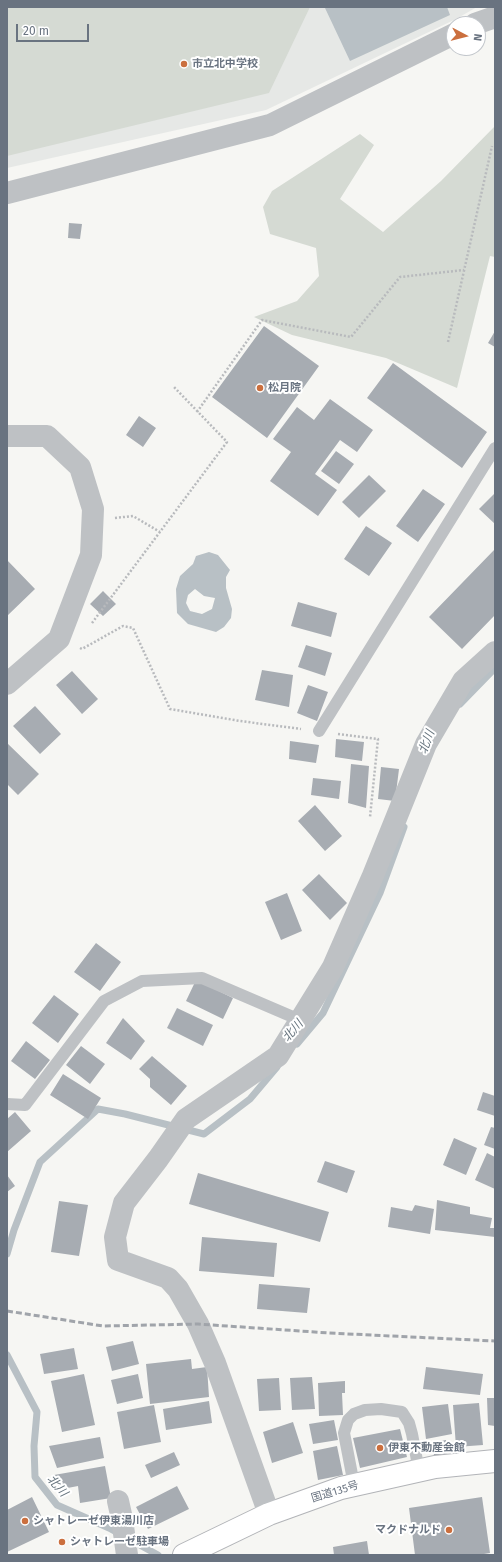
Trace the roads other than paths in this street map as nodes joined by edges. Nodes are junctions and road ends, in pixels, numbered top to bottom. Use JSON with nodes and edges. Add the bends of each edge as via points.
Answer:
{"nodes":[{"id":1,"x":446,"y":38,"type":"edge"},
{"id":2,"x":7,"y":193,"type":"edge"},
{"id":3,"x":7,"y":436,"type":"edge"},
{"id":4,"x":495,"y":448,"type":"edge"},
{"id":5,"x":495,"y":652,"type":"edge"},
{"id":6,"x":7,"y":684,"type":"edge"},
{"id":7,"x":319,"y":731,"type":"road end"},
{"id":8,"x":300,"y":1020,"type":"junction"},
{"id":9,"x":7,"y":1104,"type":"edge"},
{"id":10,"x":495,"y":1462,"type":"edge"},
{"id":11,"x":419,"y":1471,"type":"junction"},
{"id":12,"x":354,"y":1485,"type":"junction"},
{"id":13,"x":120,"y":1510,"type":"dead end"},
{"id":14,"x":269,"y":1514,"type":"junction"},
{"id":15,"x":126,"y":1550,"type":"edge"},
{"id":16,"x":185,"y":1555,"type":"edge"}],
"edges":[{"from":1,"to":2,"type":"street","via":[[270,125]]},
{"from":3,"to":6,"type":"street","via":[[47,436],[80,467],[93,509],[91,555],[59,639]]},
{"from":4,"to":7,"type":"lane"},
{"from":5,"to":8,"type":"street","via":[[464,681],[426,744],[333,967]]},
{"from":8,"to":9,"type":"lane","via":[[202,978],[142,981],[104,1001],[25,1105]]},
{"from":8,"to":14,"type":"street","via":[[278,1056],[186,1119],[124,1202],[115,1237],[118,1260],[168,1278],[178,1288],[198,1324],[215,1363]]},
{"from":10,"to":11,"type":"highway","name":"国道135号"},
{"from":11,"to":12,"type":"highway","name":"国道135号"},
{"from":11,"to":12,"type":"lane","via":[[409,1423],[402,1412],[365,1410],[354,1414],[348,1420],[344,1433]]},
{"from":12,"to":14,"type":"highway","name":"国道135号"},
{"from":13,"to":15,"type":"street"},
{"from":14,"to":16,"type":"highway","name":"国道135号"}]}
